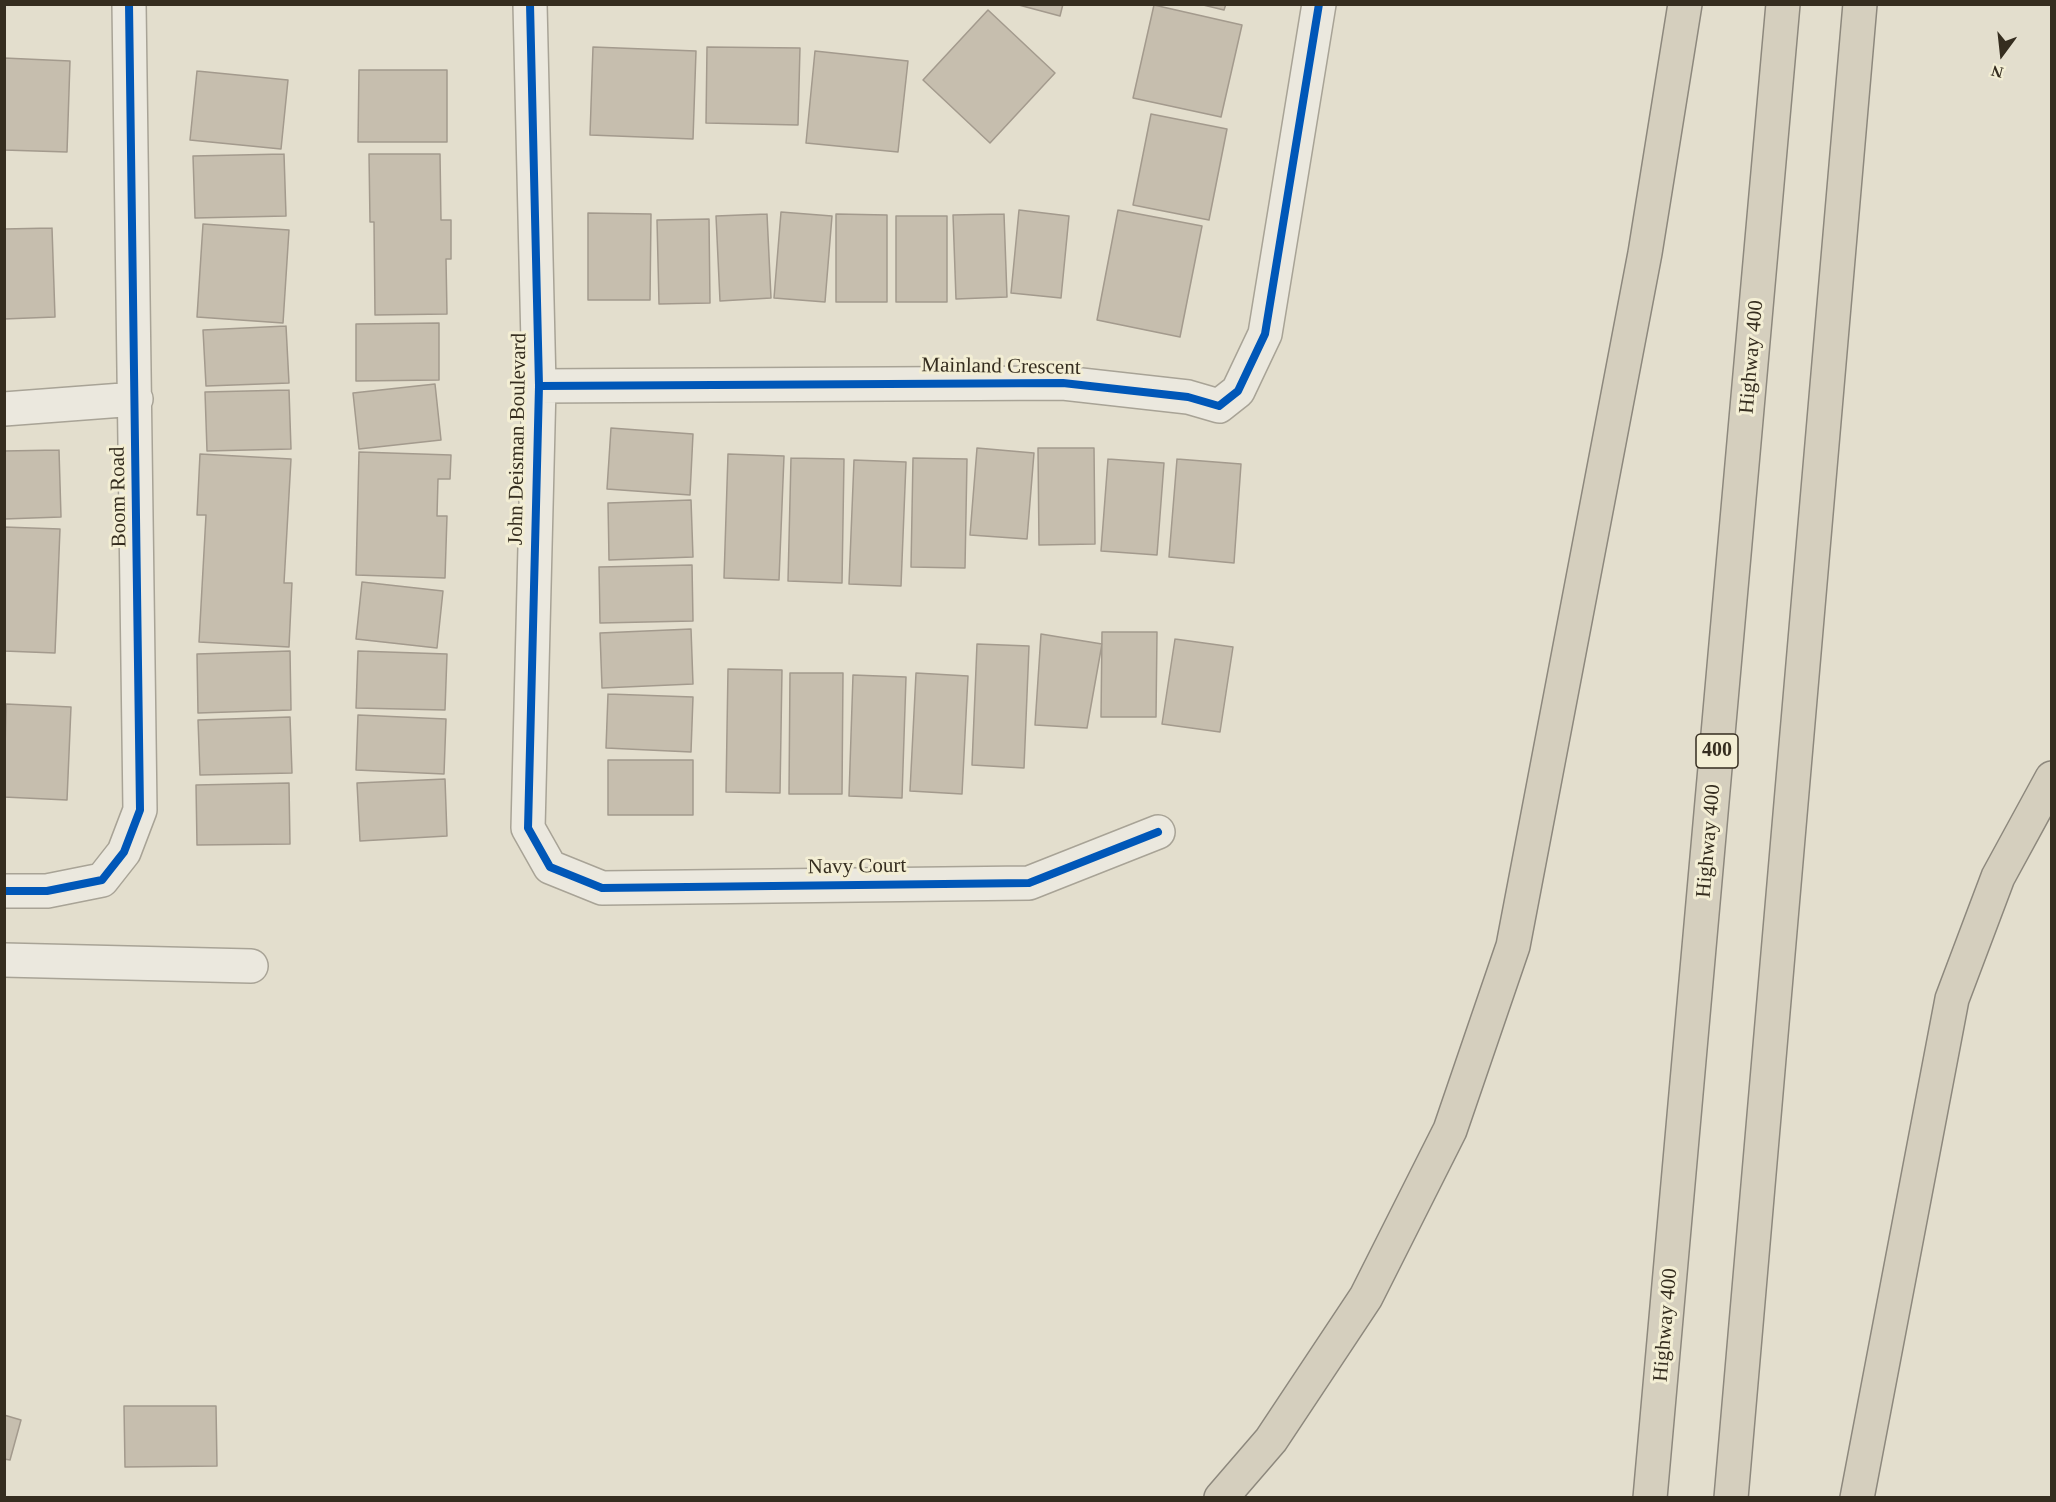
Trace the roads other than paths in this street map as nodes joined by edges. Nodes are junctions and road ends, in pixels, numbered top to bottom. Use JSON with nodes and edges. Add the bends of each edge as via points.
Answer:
{"nodes":[{"id":1,"x":129,"y":4,"type":"edge"},
{"id":2,"x":530,"y":4,"type":"edge"},
{"id":3,"x":1319,"y":4,"type":"edge"},
{"id":4,"x":1685,"y":4,"type":"edge"},
{"id":5,"x":1783,"y":4,"type":"edge"},
{"id":6,"x":1860,"y":4,"type":"edge"},
{"id":7,"x":539,"y":386,"type":"junction"},
{"id":8,"x":136,"y":399,"type":"junction"},
{"id":9,"x":4,"y":409,"type":"edge"},
{"id":10,"x":2052,"y":778,"type":"edge"},
{"id":11,"x":1158,"y":832,"type":"dead end"},
{"id":12,"x":550,"y":867,"type":"joint"},
{"id":13,"x":4,"y":891,"type":"edge"},
{"id":14,"x":4,"y":960,"type":"edge"},
{"id":15,"x":251,"y":966,"type":"dead end"},
{"id":16,"x":1221,"y":1497,"type":"edge"},
{"id":17,"x":1650,"y":1497,"type":"edge"},
{"id":18,"x":1731,"y":1497,"type":"edge"},
{"id":19,"x":1857,"y":1497,"type":"edge"}],
"edges":[{"from":1,"to":8,"type":"street","name":"Boom Road"},
{"from":2,"to":7,"type":"street","name":"John Deisman Boulevard"},
{"from":3,"to":7,"type":"street","name":"Mainland Crescent","via":[[1265,334],[1238,391],[1219,405],[1188,397],[1063,383]]},
{"from":4,"to":16,"type":"highway","via":[[1645,253],[1513,946],[1450,1130],[1366,1297],[1271,1440]]},
{"from":5,"to":17,"type":"highway","name":"Highway 400","number":"400"},
{"from":6,"to":18,"type":"highway"},
{"from":7,"to":12,"type":"street","name":"John Deisman Boulevard","via":[[528,828]]},
{"from":8,"to":9,"type":"street"},
{"from":8,"to":13,"type":"street","name":"Boom Road","via":[[140,810],[124,852],[102,880],[47,891]]},
{"from":10,"to":19,"type":"highway","via":[[1998,876],[1952,999]]},
{"from":11,"to":12,"type":"street","name":"Navy Court","via":[[1029,883],[602,888]]},
{"from":14,"to":15,"type":"street"}]}
